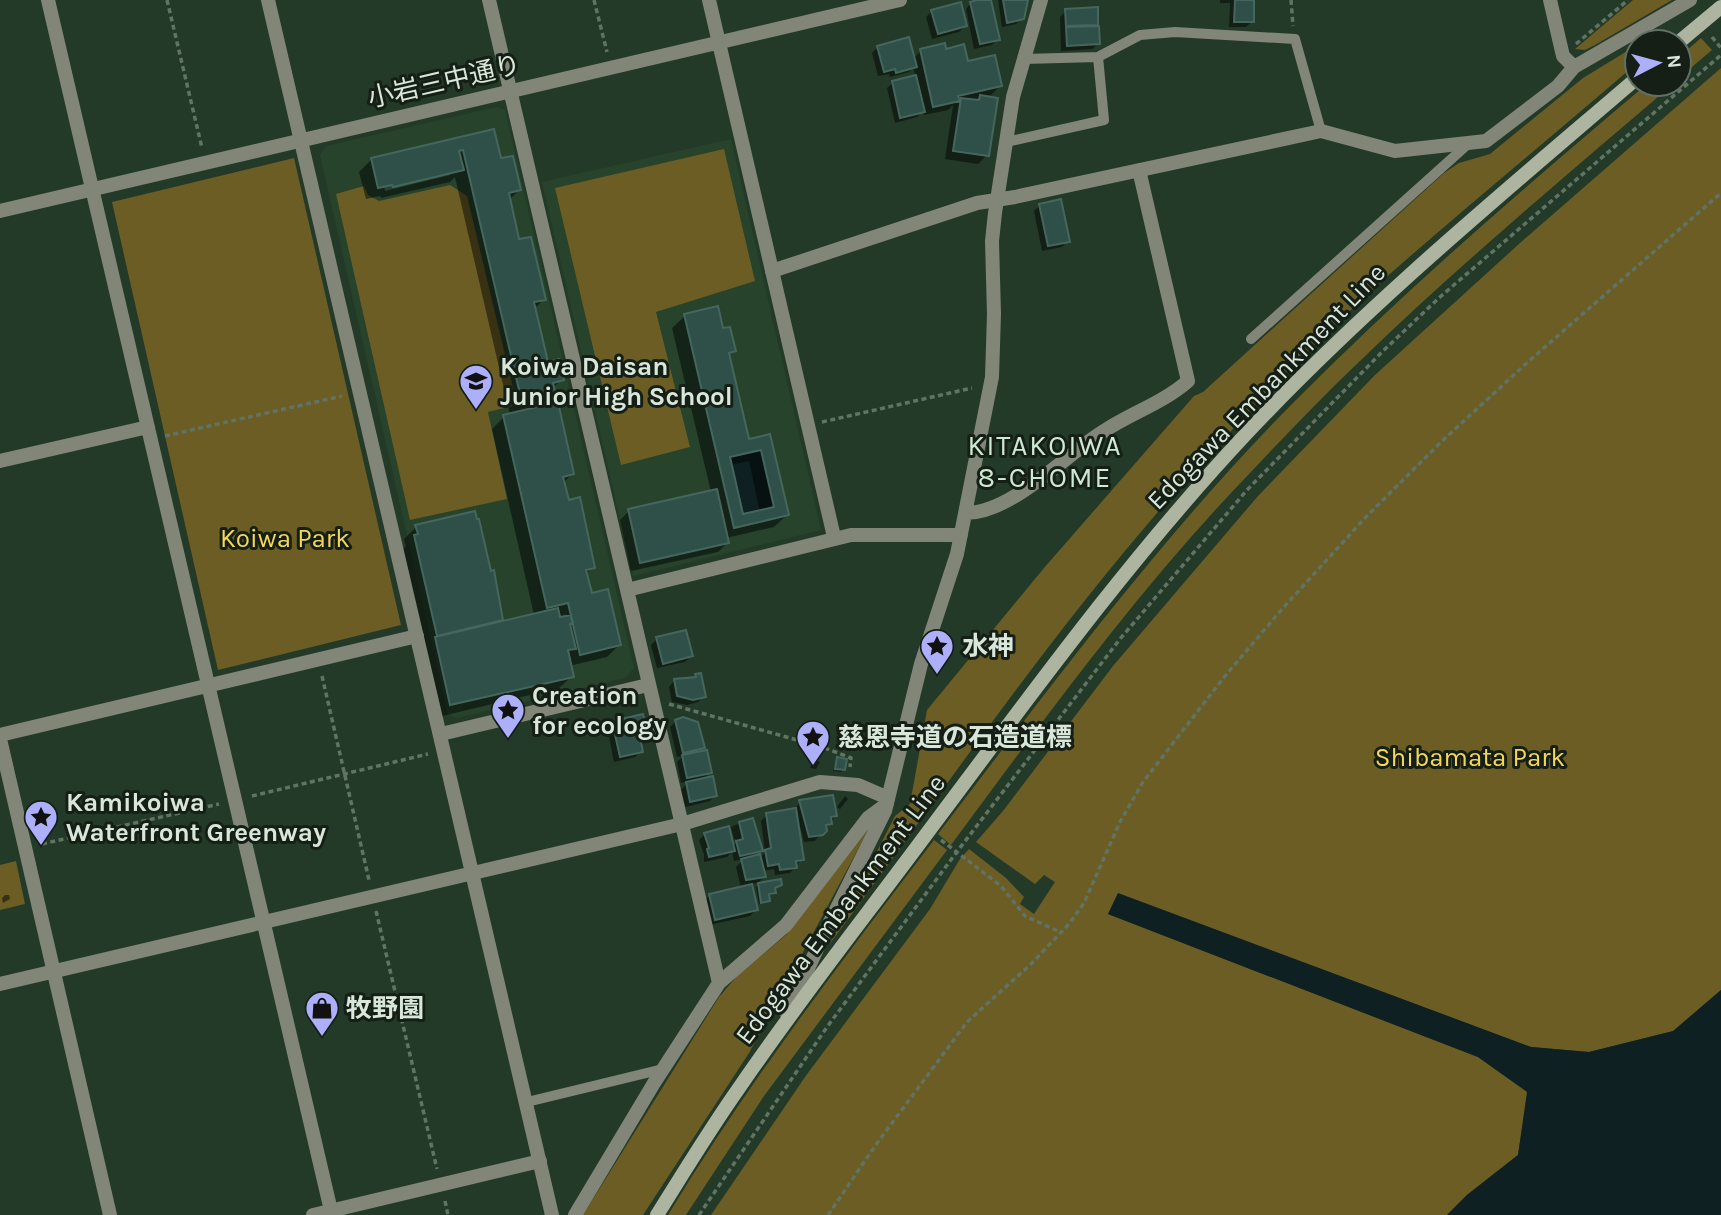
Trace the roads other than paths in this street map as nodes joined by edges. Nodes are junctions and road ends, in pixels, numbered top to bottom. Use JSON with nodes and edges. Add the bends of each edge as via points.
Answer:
{"nodes":[{"id":1,"x":48,"y":0,"type":"edge"},
{"id":2,"x":268,"y":0,"type":"edge"},
{"id":3,"x":489,"y":0,"type":"edge"},
{"id":4,"x":709,"y":0,"type":"edge"},
{"id":5,"x":900,"y":0,"type":"edge"},
{"id":6,"x":1041,"y":0,"type":"edge"},
{"id":7,"x":1550,"y":0,"type":"edge"},
{"id":8,"x":1690,"y":0,"type":"edge"},
{"id":9,"x":1721,"y":6,"type":"edge"},
{"id":10,"x":1693,"y":30,"type":"edge"},
{"id":11,"x":719,"y":42,"type":"junction"},
{"id":12,"x":1098,"y":57,"type":"junction"},
{"id":13,"x":1024,"y":59,"type":"junction"},
{"id":14,"x":1574,"y":67,"type":"junction"},
{"id":15,"x":1623,"y":90,"type":"edge"},
{"id":16,"x":510,"y":91,"type":"junction"},
{"id":17,"x":1321,"y":131,"type":"junction"},
{"id":18,"x":300,"y":139,"type":"junction"},
{"id":19,"x":1006,"y":142,"type":"junction"},
{"id":20,"x":1468,"y":144,"type":"junction"},
{"id":21,"x":1139,"y":170,"type":"junction"},
{"id":22,"x":92,"y":189,"type":"junction"},
{"id":23,"x":999,"y":199,"type":"junction"},
{"id":24,"x":0,"y":211,"type":"edge"},
{"id":25,"x":772,"y":271,"type":"junction"},
{"id":26,"x":1251,"y":339,"type":"dead end"},
{"id":27,"x":148,"y":427,"type":"junction"},
{"id":28,"x":0,"y":461,"type":"edge"},
{"id":29,"x":966,"y":513,"type":"junction"},
{"id":30,"x":961,"y":536,"type":"junction"},
{"id":31,"x":834,"y":537,"type":"junction"},
{"id":32,"x":627,"y":590,"type":"junction"},
{"id":33,"x":417,"y":636,"type":"junction"},
{"id":34,"x":648,"y":685,"type":"junction"},
{"id":35,"x":208,"y":686,"type":"junction"},
{"id":36,"x":441,"y":734,"type":"junction"},
{"id":37,"x":0,"y":737,"type":"edge"},
{"id":38,"x":891,"y":803,"type":"junction"},
{"id":39,"x":682,"y":824,"type":"junction"},
{"id":40,"x":472,"y":874,"type":"junction"},
{"id":41,"x":263,"y":923,"type":"junction"},
{"id":42,"x":54,"y":971,"type":"junction"},
{"id":43,"x":719,"y":983,"type":"junction"},
{"id":44,"x":0,"y":984,"type":"edge"},
{"id":45,"x":781,"y":1028,"type":"junction"},
{"id":46,"x":663,"y":1069,"type":"junction"},
{"id":47,"x":527,"y":1102,"type":"junction"},
{"id":48,"x":540,"y":1161,"type":"junction"},
{"id":49,"x":331,"y":1213,"type":"edge"},
{"id":50,"x":110,"y":1215,"type":"edge"},
{"id":51,"x":313,"y":1215,"type":"edge"},
{"id":52,"x":552,"y":1215,"type":"edge"},
{"id":53,"x":575,"y":1215,"type":"edge"},
{"id":54,"x":656,"y":1215,"type":"edge"}],
"edges":[{"from":1,"to":22,"type":"street"},
{"from":2,"to":18,"type":"street"},
{"from":3,"to":16,"type":"street"},
{"from":4,"to":11,"type":"street"},
{"from":5,"to":11,"type":"street","name":"小岩三中通り"},
{"from":6,"to":13,"type":"street"},
{"from":7,"to":14,"type":"street","via":[[1563,56]]},
{"from":8,"to":14,"type":"street"},
{"from":9,"to":10,"type":"main road"},
{"from":11,"to":16,"type":"street","name":"小岩三中通り"},
{"from":11,"to":25,"type":"street"},
{"from":12,"to":13,"type":"lane"},
{"from":12,"to":17,"type":"lane","via":[[1140,35],[1175,32],[1295,39]]},
{"from":12,"to":19,"type":"lane","via":[[1104,120]]},
{"from":13,"to":19,"type":"street"},
{"from":14,"to":20,"type":"street","via":[[1558,86],[1486,141]]},
{"from":15,"to":45,"type":"main road","name":"Edogawa Embankment Line","via":[[1398,284],[1296,382],[1176,511],[1018,708]]},
{"from":16,"to":18,"type":"street","name":"小岩三中通り"},
{"from":16,"to":32,"type":"street"},
{"from":17,"to":20,"type":"street","via":[[1395,151]]},
{"from":17,"to":21,"type":"street"},
{"from":18,"to":22,"type":"street","name":"小岩三中通り"},
{"from":18,"to":33,"type":"street"},
{"from":19,"to":23,"type":"street"},
{"from":20,"to":26,"type":"lane"},
{"from":21,"to":23,"type":"street"},
{"from":21,"to":29,"type":"street","via":[[1188,381],[1104,430],[1025,489],[986,512]]},
{"from":22,"to":24,"type":"street","name":"小岩三中通り"},
{"from":22,"to":27,"type":"street"},
{"from":23,"to":25,"type":"street","via":[[913,222]]},
{"from":23,"to":29,"type":"street","via":[[992,240],[991,384]]},
{"from":25,"to":31,"type":"street"},
{"from":27,"to":28,"type":"street"},
{"from":27,"to":35,"type":"street"},
{"from":29,"to":30,"type":"street"},
{"from":30,"to":31,"type":"street"},
{"from":30,"to":38,"type":"street","via":[[921,664]]},
{"from":31,"to":32,"type":"street"},
{"from":32,"to":34,"type":"street"},
{"from":33,"to":35,"type":"street"},
{"from":33,"to":36,"type":"street"},
{"from":34,"to":36,"type":"street"},
{"from":34,"to":39,"type":"street"},
{"from":35,"to":37,"type":"street"},
{"from":35,"to":41,"type":"street"},
{"from":36,"to":40,"type":"street"},
{"from":37,"to":42,"type":"street"},
{"from":38,"to":39,"type":"street","via":[[859,785],[820,782]]},
{"from":38,"to":43,"type":"street","via":[[868,818],[786,925]]},
{"from":38,"to":45,"type":"street"},
{"from":39,"to":40,"type":"street"},
{"from":39,"to":43,"type":"street"},
{"from":40,"to":41,"type":"street"},
{"from":40,"to":47,"type":"street"},
{"from":41,"to":42,"type":"street"},
{"from":41,"to":49,"type":"street"},
{"from":42,"to":44,"type":"street"},
{"from":42,"to":50,"type":"street"},
{"from":43,"to":46,"type":"street"},
{"from":45,"to":54,"type":"main road","name":"Edogawa Embankment Line"},
{"from":46,"to":47,"type":"lane"},
{"from":46,"to":53,"type":"street"},
{"from":47,"to":48,"type":"street"},
{"from":48,"to":49,"type":"street"},
{"from":48,"to":52,"type":"street"},
{"from":49,"to":51,"type":"street"}]}
